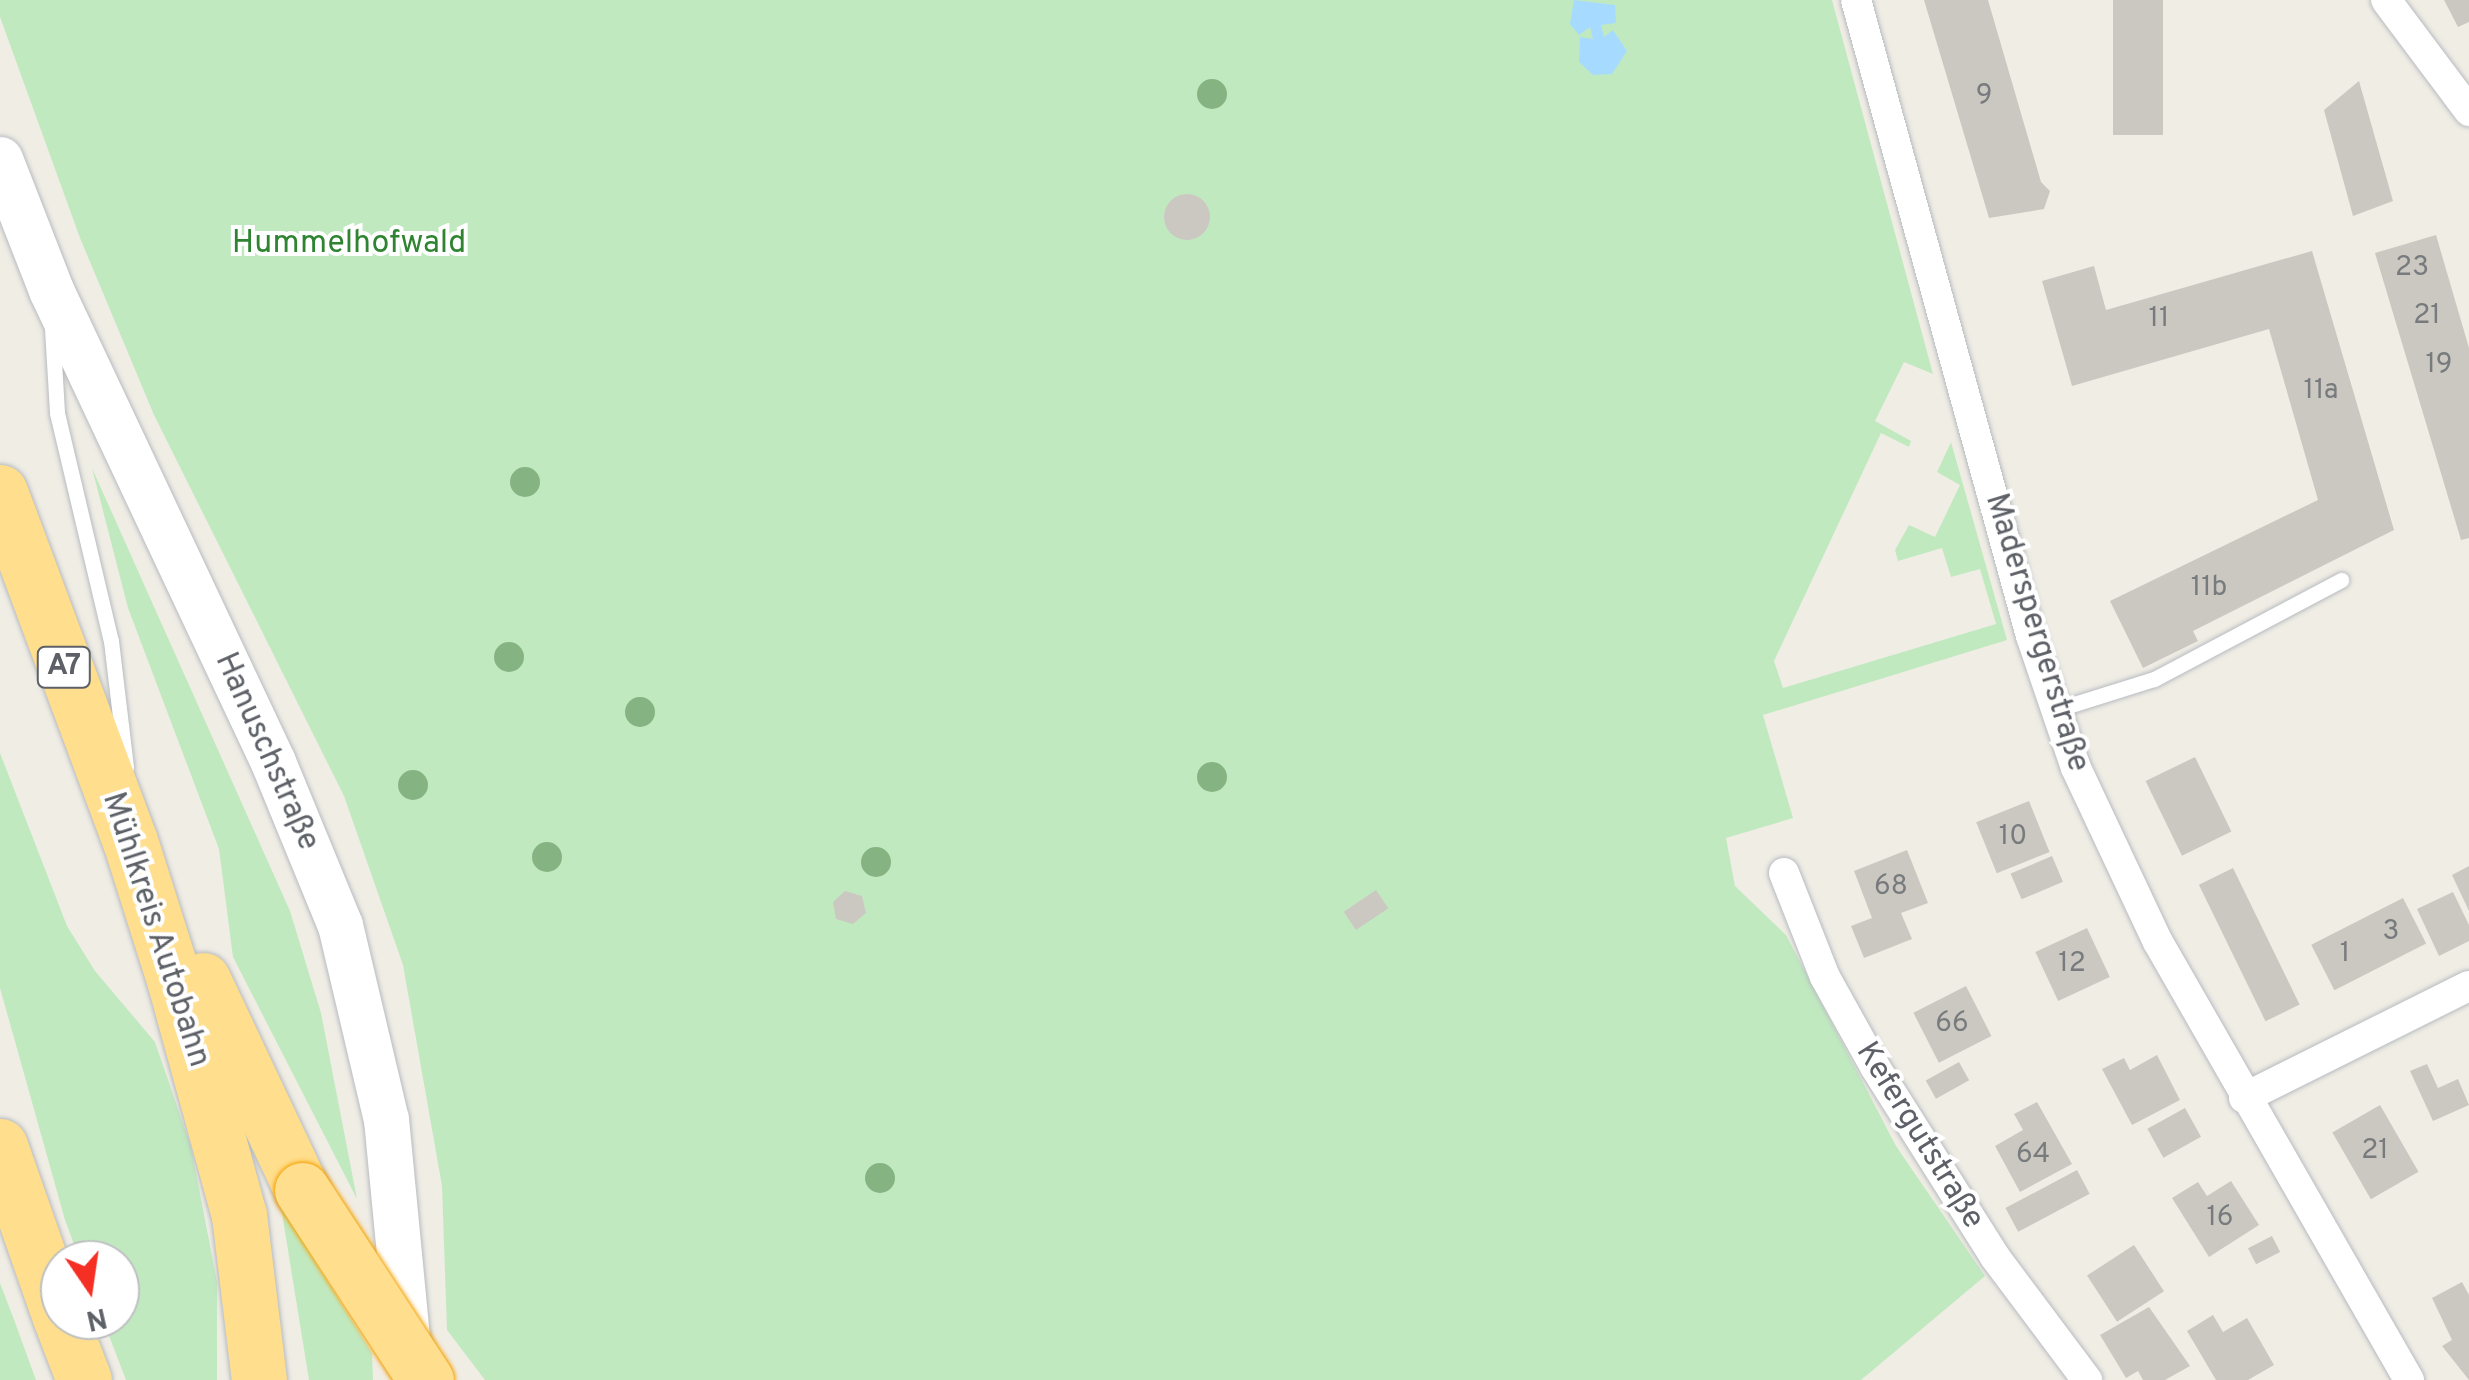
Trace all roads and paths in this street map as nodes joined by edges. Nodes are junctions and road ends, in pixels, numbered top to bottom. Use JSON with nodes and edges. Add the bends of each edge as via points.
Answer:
{"nodes":[{"id":1,"x":1856,"y":0,"type":"edge"},
{"id":2,"x":2386,"y":0,"type":"edge"},
{"id":3,"x":2469,"y":111,"type":"edge"},
{"id":4,"x":0,"y":159,"type":"edge"},
{"id":5,"x":51,"y":290,"type":"junction"},
{"id":6,"x":0,"y":492,"type":"edge"},
{"id":7,"x":2341,"y":580,"type":"dead end"},
{"id":8,"x":2054,"y":710,"type":"junction"},
{"id":9,"x":130,"y":841,"type":"junction"},
{"id":10,"x":1784,"y":873,"type":"dead end"},
{"id":11,"x":2469,"y":986,"type":"edge"},
{"id":12,"x":2244,"y":1098,"type":"junction"},
{"id":13,"x":0,"y":1146,"type":"edge"},
{"id":14,"x":40,"y":1259,"type":"edge"},
{"id":15,"x":69,"y":1340,"type":"edge"},
{"id":16,"x":84,"y":1380,"type":"edge"},
{"id":17,"x":259,"y":1380,"type":"edge"},
{"id":18,"x":410,"y":1380,"type":"edge"},
{"id":19,"x":426,"y":1380,"type":"edge"},
{"id":20,"x":2087,"y":1380,"type":"edge"},
{"id":21,"x":2408,"y":1380,"type":"edge"}],
"edges":[{"from":1,"to":8,"type":"street","name":"Maderspergerstraße"},
{"from":2,"to":3,"type":"street"},
{"from":4,"to":5,"type":"street","name":"Hanuschstraße"},
{"from":5,"to":9,"type":"lane","via":[[54,393],[112,641]]},
{"from":5,"to":18,"type":"street","name":"Hanuschstraße","via":[[273,762],[340,926],[386,1119]]},
{"from":6,"to":9,"type":"highway","name":"Mühlkreis Autobahn","number":"A7"},
{"from":7,"to":8,"type":"lane","via":[[2154,679]]},
{"from":8,"to":12,"type":"street","name":"Maderspergerstraße","via":[[2118,864]]},
{"from":9,"to":17,"type":"highway","name":"Mühlkreis Autobahn","number":"A7","via":[[239,1215]]},
{"from":9,"to":19,"type":"highway","bridge":true,"via":[[302,1190]]},
{"from":10,"to":20,"type":"street","name":"Kefergutstraße","via":[[1825,977],[1874,1067],[1995,1257]]},
{"from":11,"to":12,"type":"street"},
{"from":12,"to":21,"type":"street","name":"Maderspergerstraße"},
{"from":13,"to":14,"type":"highway"},
{"from":15,"to":16,"type":"highway"}]}
